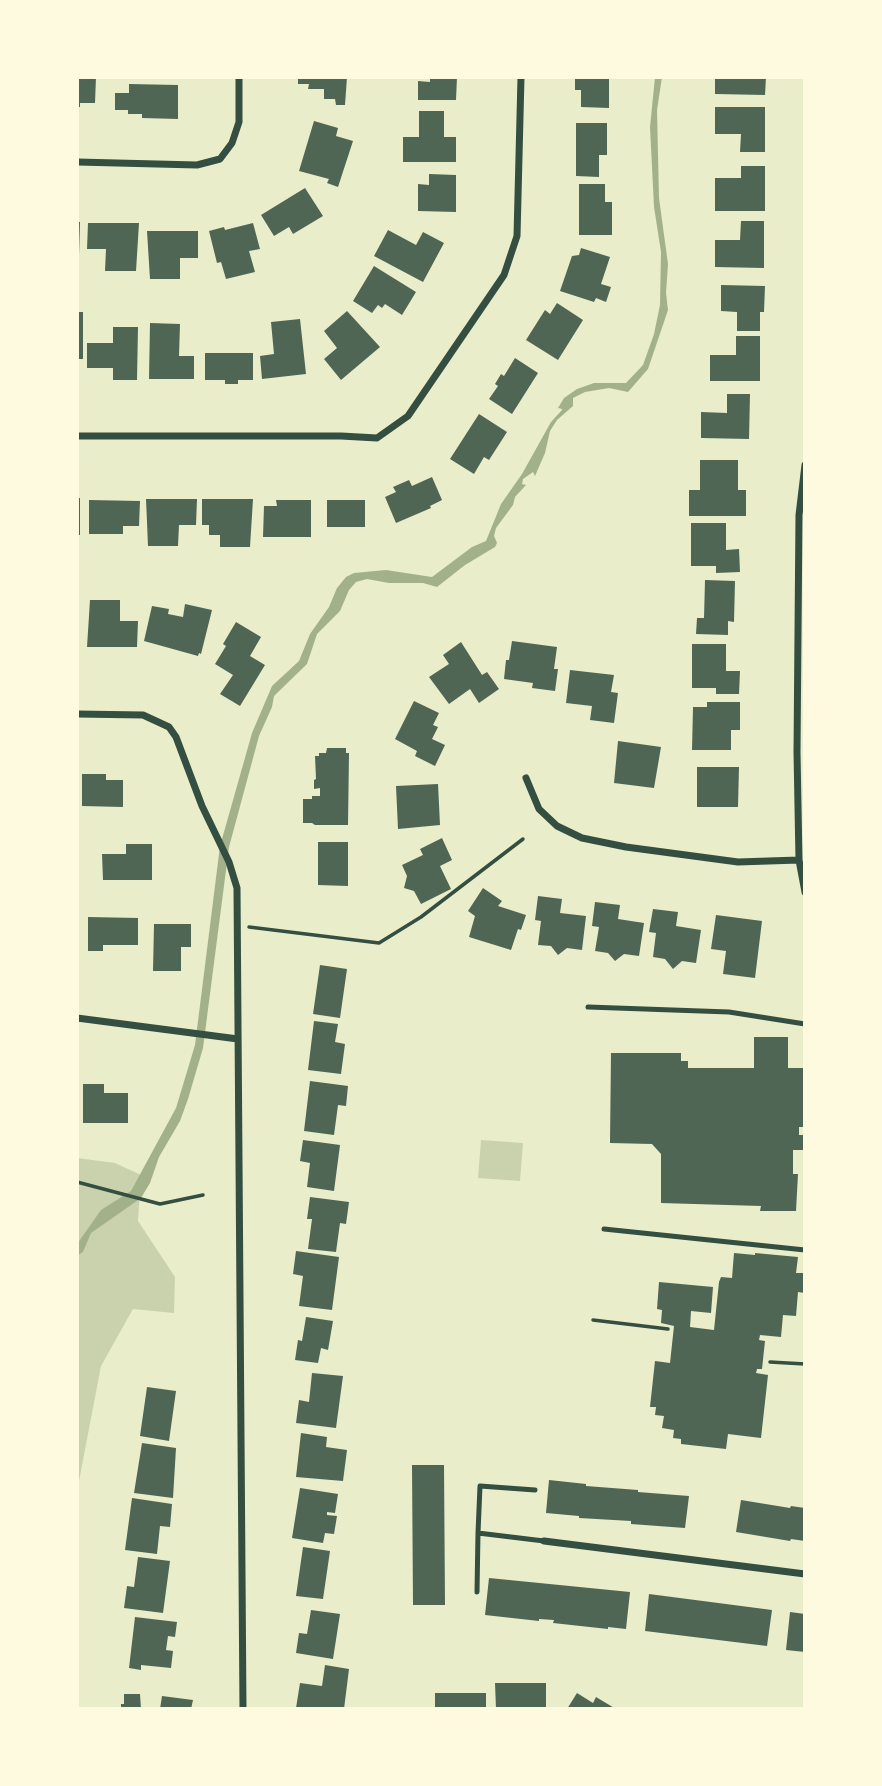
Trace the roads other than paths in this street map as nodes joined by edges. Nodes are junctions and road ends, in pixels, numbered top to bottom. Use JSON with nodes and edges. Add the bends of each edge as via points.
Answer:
{"nodes":[{"id":1,"x":239,"y":77,"type":"edge"},
{"id":2,"x":521,"y":77,"type":"edge"},
{"id":3,"x":77,"y":162,"type":"edge"},
{"id":4,"x":77,"y":436,"type":"edge"},
{"id":5,"x":805,"y":465,"type":"edge"},
{"id":6,"x":77,"y":714,"type":"edge"},
{"id":7,"x":526,"y":778,"type":"dead end"},
{"id":8,"x":799,"y":860,"type":"junction"},
{"id":9,"x":805,"y":892,"type":"edge"},
{"id":10,"x":587,"y":1007,"type":"dead end"},
{"id":11,"x":77,"y":1018,"type":"edge"},
{"id":12,"x":805,"y":1024,"type":"edge"},
{"id":13,"x":238,"y":1040,"type":"junction"},
{"id":14,"x":604,"y":1229,"type":"dead end"},
{"id":15,"x":805,"y":1250,"type":"edge"},
{"id":16,"x":534,"y":1490,"type":"dead end"},
{"id":17,"x":478,"y":1533,"type":"junction"},
{"id":18,"x":544,"y":1541,"type":"joint"},
{"id":19,"x":805,"y":1574,"type":"edge"},
{"id":20,"x":477,"y":1592,"type":"dead end"},
{"id":21,"x":243,"y":1709,"type":"edge"}],
"edges":[{"from":1,"to":3,"type":"street","via":[[239,122],[232,144],[220,159],[197,165]]},
{"from":2,"to":4,"type":"street","via":[[517,236],[504,275],[408,416],[377,438]]},
{"from":5,"to":8,"type":"street","via":[[799,515]]},
{"from":6,"to":13,"type":"street","via":[[143,715],[169,727],[176,737],[237,888]]},
{"from":7,"to":8,"type":"street","via":[[539,809],[557,826],[583,838],[738,862]]},
{"from":8,"to":9,"type":"street"},
{"from":10,"to":12,"type":"lane","via":[[729,1012]]},
{"from":11,"to":13,"type":"street"},
{"from":13,"to":21,"type":"street"},
{"from":14,"to":15,"type":"lane"},
{"from":16,"to":17,"type":"lane","via":[[480,1486]]},
{"from":17,"to":18,"type":"lane"},
{"from":17,"to":20,"type":"lane"},
{"from":18,"to":19,"type":"street"}]}
